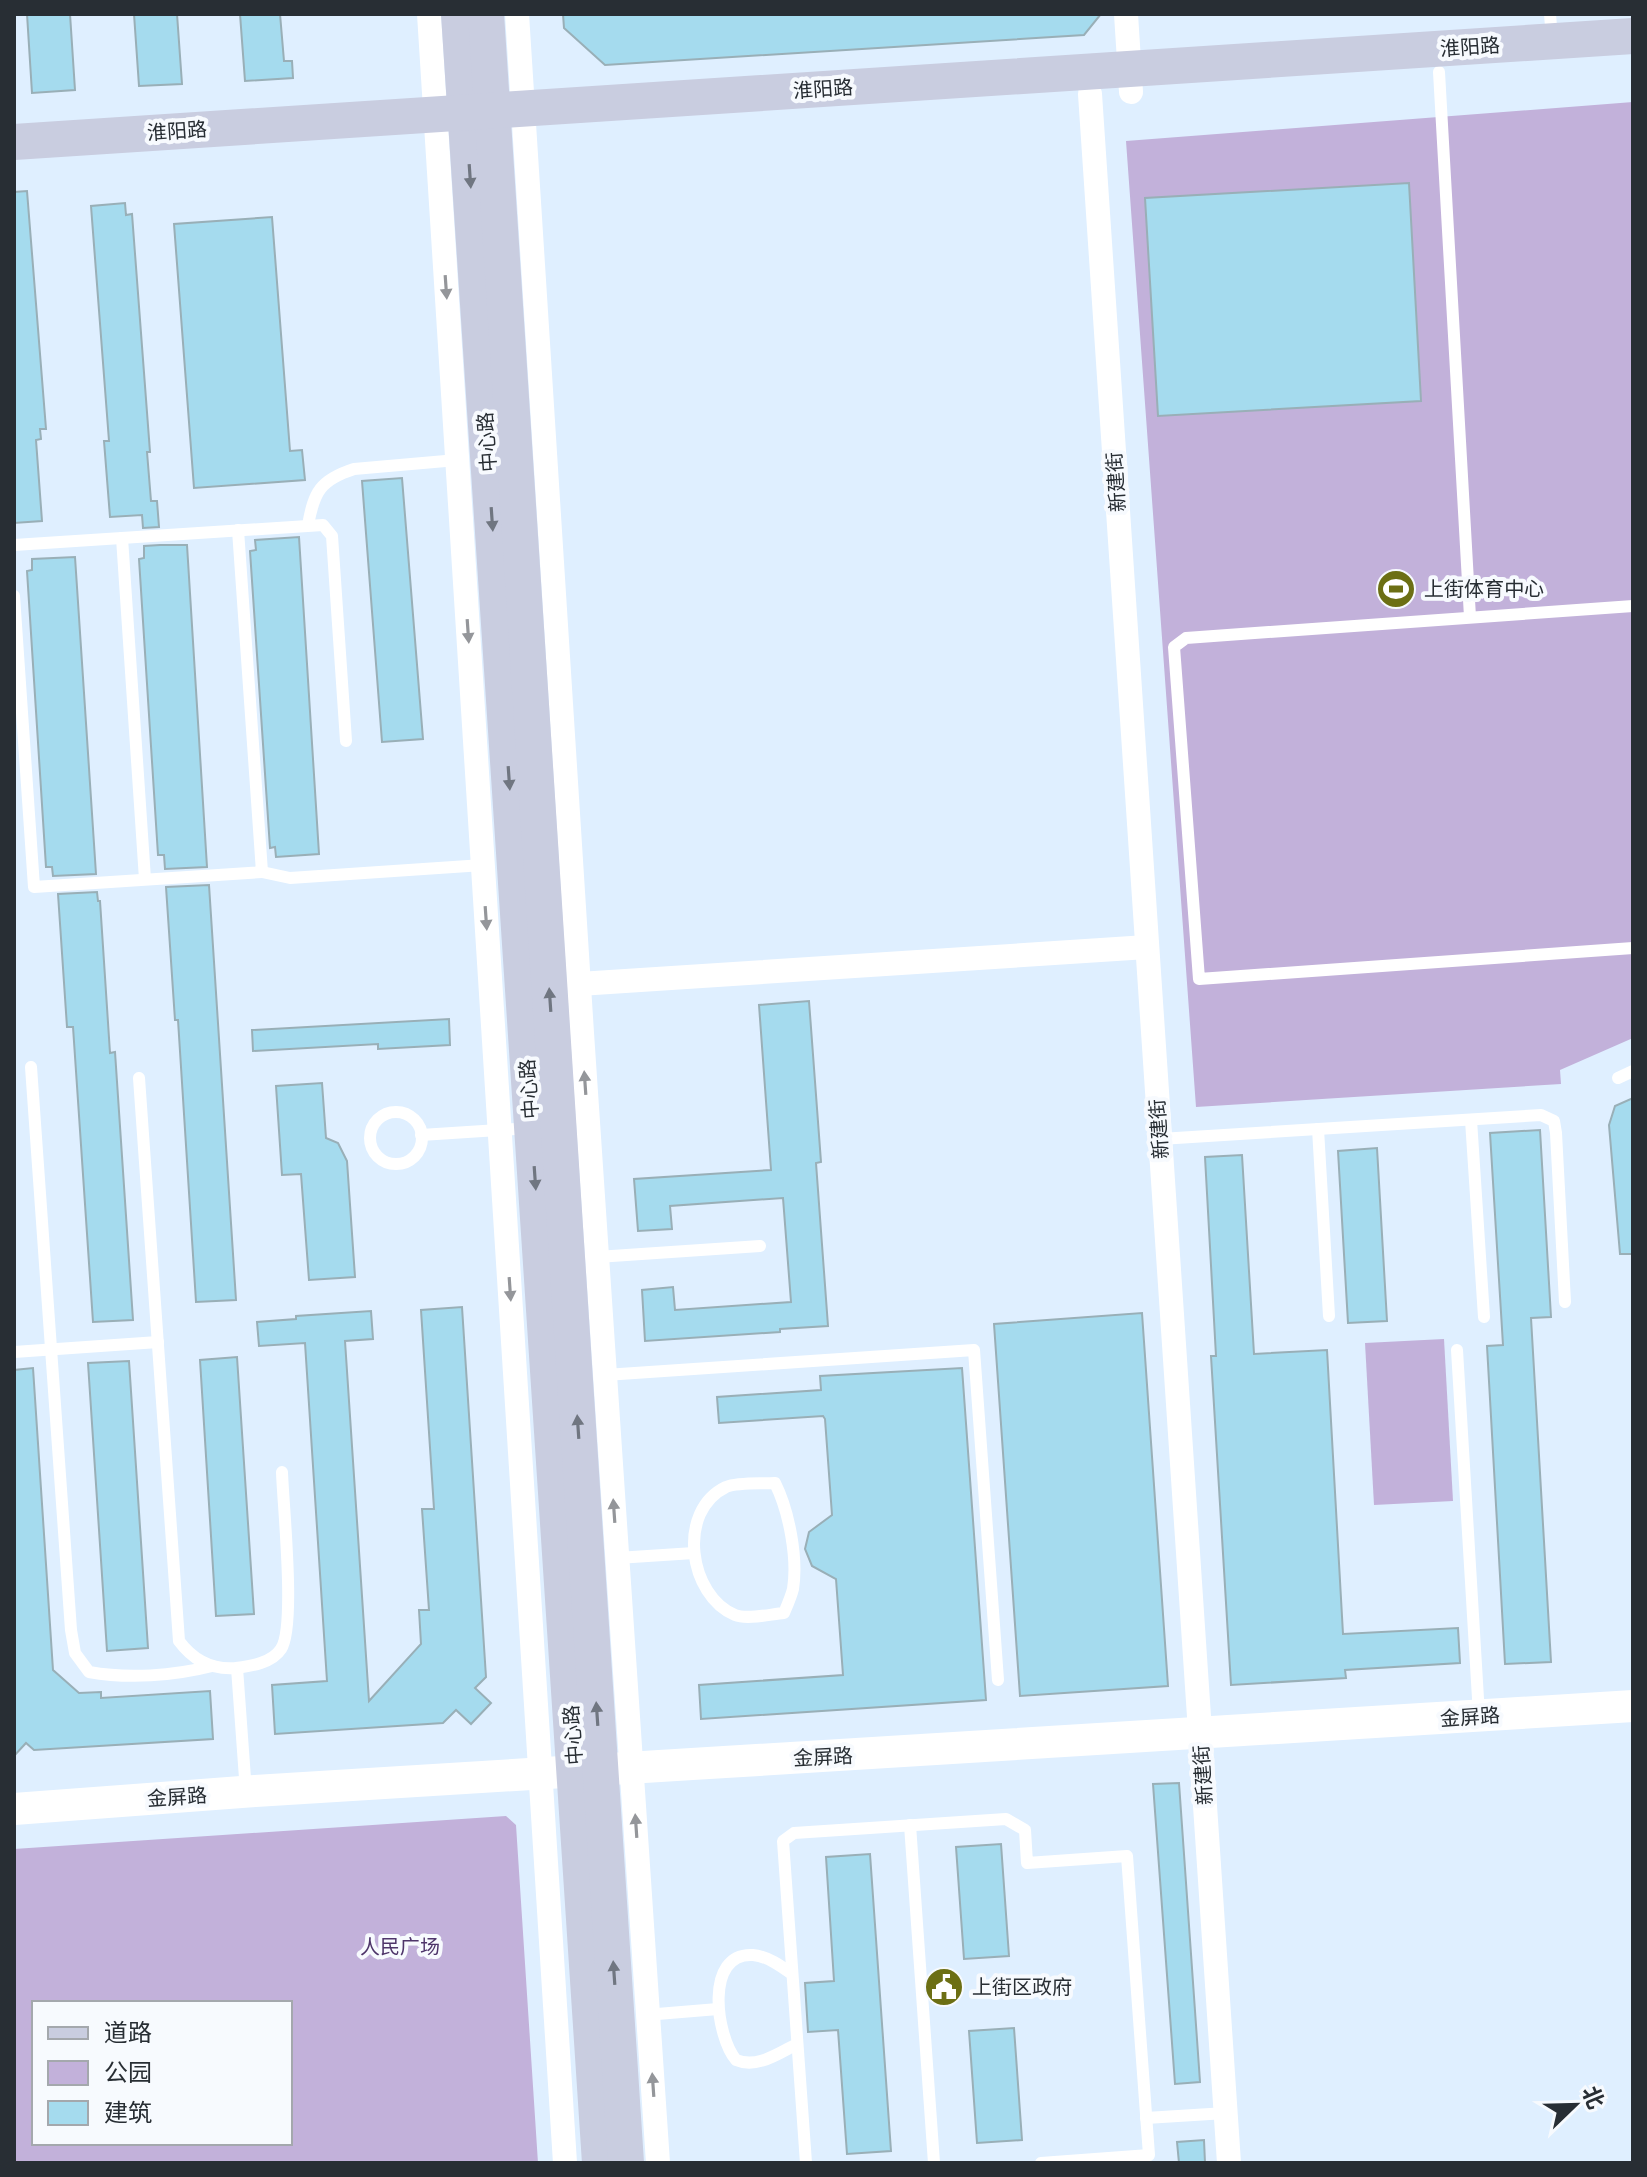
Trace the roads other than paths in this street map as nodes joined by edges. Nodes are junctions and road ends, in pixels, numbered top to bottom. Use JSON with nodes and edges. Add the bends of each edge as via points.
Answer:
{"nodes":[{"id":1,"x":429,"y":14,"type":"edge"},
{"id":2,"x":459,"y":14,"type":"edge"},
{"id":3,"x":486,"y":14,"type":"edge"},
{"id":4,"x":517,"y":14,"type":"edge"},
{"id":5,"x":1126,"y":14,"type":"edge"},
{"id":6,"x":1551,"y":28,"type":"edge"},
{"id":7,"x":1633,"y":36,"type":"edge"},
{"id":8,"x":1633,"y":59,"type":"edge"},
{"id":9,"x":1439,"y":72,"type":"junction"},
{"id":10,"x":1130,"y":80,"type":"junction"},
{"id":11,"x":1090,"y":94,"type":"junction"},
{"id":12,"x":480,"y":123,"type":"junction"},
{"id":13,"x":14,"y":142,"type":"edge"},
{"id":14,"x":14,"y":165,"type":"edge"},
{"id":15,"x":457,"y":460,"type":"junction"},
{"id":16,"x":308,"y":525,"type":"junction"},
{"id":17,"x":238,"y":530,"type":"junction"},
{"id":18,"x":122,"y":538,"type":"junction"},
{"id":19,"x":14,"y":545,"type":"edge"},
{"id":20,"x":14,"y":596,"type":"edge"},
{"id":21,"x":1633,"y":606,"type":"edge"},
{"id":22,"x":1470,"y":617,"type":"junction"},
{"id":23,"x":346,"y":741,"type":"dead end"},
{"id":24,"x":483,"y":865,"type":"junction"},
{"id":25,"x":262,"y":872,"type":"junction"},
{"id":26,"x":145,"y":879,"type":"junction"},
{"id":27,"x":1147,"y":947,"type":"junction"},
{"id":28,"x":1633,"y":948,"type":"edge"},
{"id":29,"x":579,"y":984,"type":"junction"},
{"id":30,"x":31,"y":1067,"type":"dead end"},
{"id":31,"x":1633,"y":1071,"type":"edge"},
{"id":32,"x":139,"y":1078,"type":"dead end"},
{"id":33,"x":1618,"y":1078,"type":"dead end"},
{"id":34,"x":1471,"y":1120,"type":"junction"},
{"id":35,"x":516,"y":1129,"type":"junction"},
{"id":36,"x":1318,"y":1129,"type":"junction"},
{"id":37,"x":421,"y":1135,"type":"junction"},
{"id":38,"x":1160,"y":1139,"type":"junction"},
{"id":39,"x":760,"y":1246,"type":"dead end"},
{"id":40,"x":597,"y":1257,"type":"junction"},
{"id":41,"x":1565,"y":1302,"type":"dead end"},
{"id":42,"x":1329,"y":1316,"type":"dead end"},
{"id":43,"x":1484,"y":1317,"type":"dead end"},
{"id":44,"x":158,"y":1342,"type":"junction"},
{"id":45,"x":51,"y":1349,"type":"junction"},
{"id":46,"x":1457,"y":1350,"type":"dead end"},
{"id":47,"x":14,"y":1352,"type":"edge"},
{"id":48,"x":605,"y":1375,"type":"junction"},
{"id":49,"x":282,"y":1472,"type":"dead end"},
{"id":50,"x":694,"y":1553,"type":"junction"},
{"id":51,"x":617,"y":1558,"type":"junction"},
{"id":52,"x":212,"y":1666,"type":"junction"},
{"id":53,"x":237,"y":1668,"type":"junction"},
{"id":54,"x":998,"y":1680,"type":"dead end"},
{"id":55,"x":1633,"y":1706,"type":"edge"},
{"id":56,"x":1479,"y":1716,"type":"junction"},
{"id":57,"x":1200,"y":1734,"type":"junction"},
{"id":58,"x":587,"y":1771,"type":"junction"},
{"id":59,"x":246,"y":1792,"type":"junction"},
{"id":60,"x":14,"y":1809,"type":"edge"},
{"id":61,"x":910,"y":1825,"type":"junction"},
{"id":62,"x":792,"y":1974,"type":"junction"},
{"id":63,"x":718,"y":2009,"type":"junction"},
{"id":64,"x":633,"y":2016,"type":"junction"},
{"id":65,"x":797,"y":2044,"type":"junction"},
{"id":66,"x":1226,"y":2113,"type":"junction"},
{"id":67,"x":1146,"y":2118,"type":"junction"},
{"id":68,"x":565,"y":2163,"type":"edge"},
{"id":69,"x":600,"y":2163,"type":"edge"},
{"id":70,"x":626,"y":2163,"type":"edge"},
{"id":71,"x":658,"y":2163,"type":"edge"},
{"id":72,"x":806,"y":2163,"type":"edge"},
{"id":73,"x":934,"y":2163,"type":"edge"},
{"id":74,"x":1041,"y":2163,"type":"edge"},
{"id":75,"x":1051,"y":2163,"type":"edge"},
{"id":76,"x":1229,"y":2163,"type":"edge"}],
"edges":[{"from":1,"to":12,"type":"street"},
{"from":2,"to":12,"type":"main road","name":"中心路"},
{"from":3,"to":12,"type":"main road","name":"中心路"},
{"from":4,"to":12,"type":"street"},
{"from":5,"to":10,"type":"street"},
{"from":6,"to":7,"type":"main road","name":"淮阳路"},
{"from":6,"to":10,"type":"main road","name":"淮阳路"},
{"from":8,"to":9,"type":"main road","name":"淮阳路"},
{"from":9,"to":10,"type":"main road","name":"淮阳路"},
{"from":9,"to":22,"type":"lane"},
{"from":10,"to":11,"type":"main road","name":"淮阳路"},
{"from":10,"to":12,"type":"main road","name":"淮阳路"},
{"from":11,"to":12,"type":"main road","name":"淮阳路"},
{"from":11,"to":27,"type":"street","name":"新建街"},
{"from":12,"to":13,"type":"main road","name":"淮阳路"},
{"from":12,"to":14,"type":"main road","name":"淮阳路"},
{"from":12,"to":15,"type":"street","one_way":true},
{"from":12,"to":29,"type":"street"},
{"from":12,"to":35,"type":"main road","name":"中心路","one_way":true},
{"from":58,"to":12,"type":"main road","name":"中心路","one_way":true},
{"from":15,"to":16,"type":"lane","via":[[338,474],[320,488]]},
{"from":15,"to":24,"type":"street","one_way":true},
{"from":16,"to":17,"type":"lane"},
{"from":16,"to":23,"type":"lane","via":[[323,525],[332,536]]},
{"from":17,"to":18,"type":"lane"},
{"from":17,"to":25,"type":"lane"},
{"from":18,"to":19,"type":"lane"},
{"from":18,"to":26,"type":"lane"},
{"from":20,"to":26,"type":"lane","via":[[34,887]]},
{"from":21,"to":22,"type":"lane"},
{"from":22,"to":28,"type":"lane","via":[[1186,638],[1174,647],[1199,979]]},
{"from":24,"to":25,"type":"lane","via":[[290,878]]},
{"from":24,"to":35,"type":"street","one_way":true},
{"from":25,"to":26,"type":"lane"},
{"from":27,"to":29,"type":"street"},
{"from":27,"to":38,"type":"street","name":"新建街"},
{"from":40,"to":29,"type":"street","one_way":true},
{"from":30,"to":45,"type":"lane"},
{"from":31,"to":33,"type":"lane"},
{"from":32,"to":44,"type":"lane"},
{"from":34,"to":36,"type":"lane"},
{"from":34,"to":41,"type":"lane","via":[[1541,1115],[1554,1121]]},
{"from":34,"to":43,"type":"lane"},
{"from":35,"to":37,"type":"lane"},
{"from":35,"to":58,"type":"main road","name":"中心路","one_way":true},
{"from":36,"to":38,"type":"lane"},
{"from":36,"to":42,"type":"lane"},
{"from":37,"to":37,"type":"lane","via":[[418,1152],[398,1164],[380,1159],[369,1142],[374,1123],[390,1112],[408,1115]]},
{"from":38,"to":57,"type":"street","name":"新建街"},
{"from":39,"to":40,"type":"lane"},
{"from":40,"to":48,"type":"street"},
{"from":44,"to":45,"type":"lane"},
{"from":44,"to":52,"type":"lane","via":[[179,1641],[197,1660]]},
{"from":45,"to":47,"type":"lane"},
{"from":45,"to":52,"type":"lane","via":[[75,1653],[89,1672],[114,1676]]},
{"from":46,"to":56,"type":"lane"},
{"from":51,"to":48,"type":"street","one_way":true},
{"from":48,"to":54,"type":"lane","via":[[974,1350]]},
{"from":49,"to":53,"type":"lane","via":[[288,1623],[281,1649],[260,1663]]},
{"from":50,"to":50,"type":"lane","via":[[697,1519],[707,1501],[728,1486],[775,1483],[786,1504],[792,1548],[793,1588],[784,1613],[737,1617],[726,1610],[705,1583]]},
{"from":50,"to":51,"type":"lane"},
{"from":51,"to":58,"type":"street"},
{"from":52,"to":53,"type":"lane"},
{"from":53,"to":59,"type":"lane"},
{"from":55,"to":56,"type":"street","name":"金屏路"},
{"from":56,"to":57,"type":"street","name":"金屏路"},
{"from":57,"to":58,"type":"street","name":"金屏路"},
{"from":57,"to":66,"type":"street","name":"新建街"},
{"from":58,"to":59,"type":"street","name":"金屏路"},
{"from":64,"to":58,"type":"main road","name":"中心路","one_way":true},
{"from":58,"to":68,"type":"street"},
{"from":58,"to":69,"type":"main road","name":"中心路"},
{"from":59,"to":60,"type":"street","name":"金屏路"},
{"from":61,"to":62,"type":"lane","via":[[794,1833],[783,1841]]},
{"from":61,"to":67,"type":"lane","via":[[1006,1819],[1025,1830],[1027,1863],[1127,1856]]},
{"from":61,"to":73,"type":"lane"},
{"from":62,"to":63,"type":"lane","via":[[757,1955],[741,1956],[723,1977]]},
{"from":62,"to":65,"type":"lane"},
{"from":63,"to":64,"type":"lane"},
{"from":63,"to":65,"type":"lane","via":[[726,2043],[742,2063]]},
{"from":64,"to":70,"type":"main road","name":"中心路"},
{"from":71,"to":64,"type":"street","one_way":true},
{"from":65,"to":72,"type":"lane"},
{"from":66,"to":67,"type":"lane"},
{"from":66,"to":76,"type":"street","name":"新建街"},
{"from":67,"to":75,"type":"lane","via":[[1149,2155]]},
{"from":74,"to":75,"type":"lane"}]}
